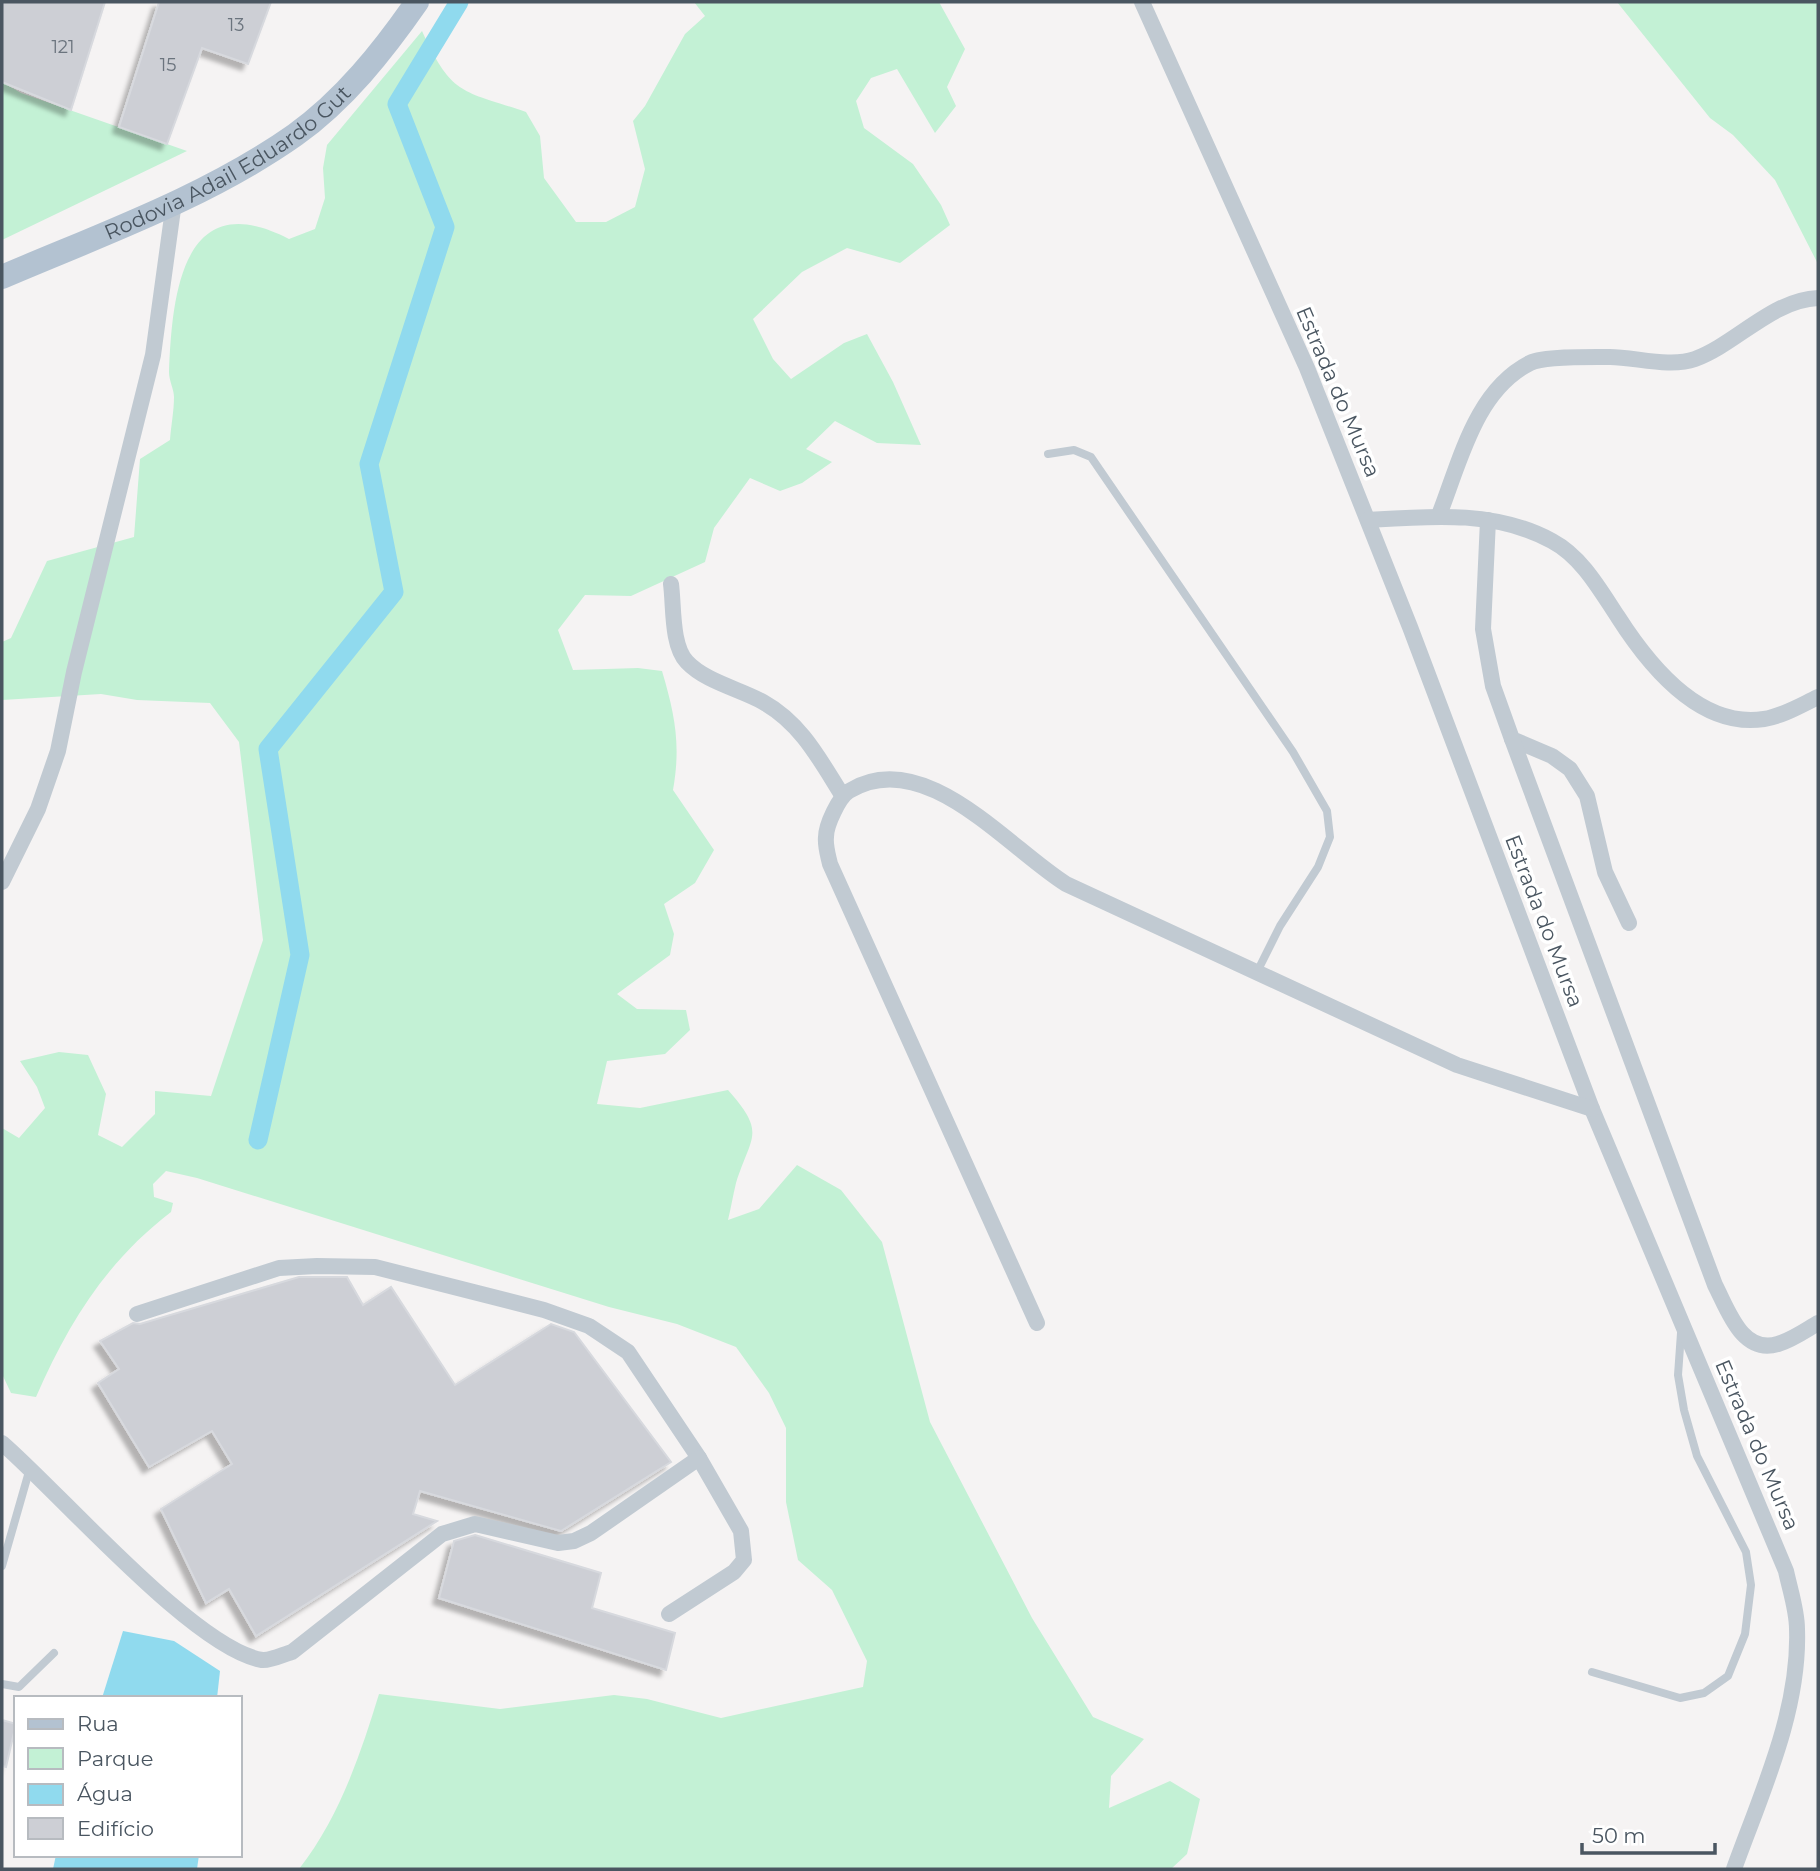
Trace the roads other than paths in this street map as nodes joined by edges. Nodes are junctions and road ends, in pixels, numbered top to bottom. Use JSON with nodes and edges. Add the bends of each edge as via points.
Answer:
{"nodes":[{"id":1,"x":417,"y":2,"type":"edge"},
{"id":2,"x":1142,"y":2,"type":"edge"},
{"id":3,"x":174,"y":202,"type":"junction"},
{"id":4,"x":2,"y":277,"type":"edge"},
{"id":5,"x":1818,"y":298,"type":"edge"},
{"id":6,"x":1048,"y":454,"type":"dead end"},
{"id":7,"x":1439,"y":515,"type":"junction"},
{"id":8,"x":1368,"y":520,"type":"junction"},
{"id":9,"x":1488,"y":520,"type":"junction"},
{"id":10,"x":671,"y":584,"type":"dead end"},
{"id":11,"x":1818,"y":697,"type":"edge"},
{"id":12,"x":1512,"y":739,"type":"junction"},
{"id":13,"x":842,"y":795,"type":"junction"},
{"id":14,"x":2,"y":882,"type":"edge"},
{"id":15,"x":1629,"y":923,"type":"dead end"},
{"id":16,"x":1257,"y":972,"type":"junction"},
{"id":17,"x":1592,"y":1109,"type":"junction"},
{"id":18,"x":137,"y":1314,"type":"dead end"},
{"id":19,"x":1037,"y":1323,"type":"dead end"},
{"id":20,"x":1682,"y":1323,"type":"junction"},
{"id":21,"x":1818,"y":1323,"type":"edge"},
{"id":22,"x":2,"y":1443,"type":"edge"},
{"id":23,"x":699,"y":1458,"type":"junction"},
{"id":24,"x":30,"y":1468,"type":"junction"},
{"id":25,"x":2,"y":1566,"type":"edge"},
{"id":26,"x":669,"y":1614,"type":"dead end"},
{"id":27,"x":54,"y":1653,"type":"dead end"},
{"id":28,"x":1592,"y":1672,"type":"dead end"},
{"id":29,"x":2,"y":1684,"type":"edge"},
{"id":30,"x":1734,"y":1869,"type":"edge"}],
"edges":[{"from":1,"to":3,"type":"main road","name":"Rodovia Adail Eduardo Gut","via":[[382,53],[297,134],[248,166]]},
{"from":2,"to":8,"type":"street","name":"Estrada do Mursa","via":[[1307,368]]},
{"from":3,"to":4,"type":"main road","name":"Rodovia Adail Eduardo Gut"},
{"from":3,"to":14,"type":"street","via":[[153,355],[58,751],[38,809]]},
{"from":5,"to":7,"type":"street","via":[[1786,307],[1693,360],[1610,357],[1532,362],[1488,401]]},
{"from":6,"to":16,"type":"lane","via":[[1074,450],[1091,457],[1293,751],[1327,810],[1330,837],[1318,867]]},
{"from":7,"to":8,"type":"street"},
{"from":7,"to":9,"type":"street"},
{"from":8,"to":17,"type":"street","name":"Estrada do Mursa"},
{"from":9,"to":11,"type":"street","via":[[1553,542],[1577,561],[1656,671],[1714,711],[1762,719]]},
{"from":9,"to":12,"type":"street","via":[[1483,629],[1493,686]]},
{"from":10,"to":13,"type":"street","via":[[677,638],[686,661],[765,703],[802,733]]},
{"from":12,"to":15,"type":"street","via":[[1552,756],[1576,778],[1587,796],[1605,872]]},
{"from":12,"to":21,"type":"street","via":[[1715,1285],[1737,1331],[1756,1344],[1777,1345]]},
{"from":13,"to":16,"type":"street","via":[[863,782],[902,779],[952,797],[1066,884]]},
{"from":13,"to":19,"type":"street","via":[[825,835],[830,864]]},
{"from":16,"to":17,"type":"street","via":[[1457,1065]]},
{"from":17,"to":20,"type":"street","name":"Estrada do Mursa"},
{"from":18,"to":23,"type":"street","via":[[279,1268],[317,1266],[376,1267],[518,1303],[589,1326],[628,1352]]},
{"from":20,"to":28,"type":"lane","via":[[1678,1375],[1684,1410],[1697,1456],[1746,1552],[1751,1585],[1745,1634],[1728,1676],[1704,1693],[1680,1698]]},
{"from":20,"to":30,"type":"street","name":"Estrada do Mursa","via":[[1782,1560],[1797,1629],[1788,1703]]},
{"from":22,"to":24,"type":"street"},
{"from":23,"to":24,"type":"street","via":[[573,1541],[558,1543],[475,1524],[442,1534],[292,1651],[264,1661],[229,1649],[166,1600]]},
{"from":23,"to":26,"type":"street","via":[[741,1531],[744,1560],[734,1572]]},
{"from":24,"to":25,"type":"lane"},
{"from":27,"to":29,"type":"lane","via":[[19,1688]]}]}
